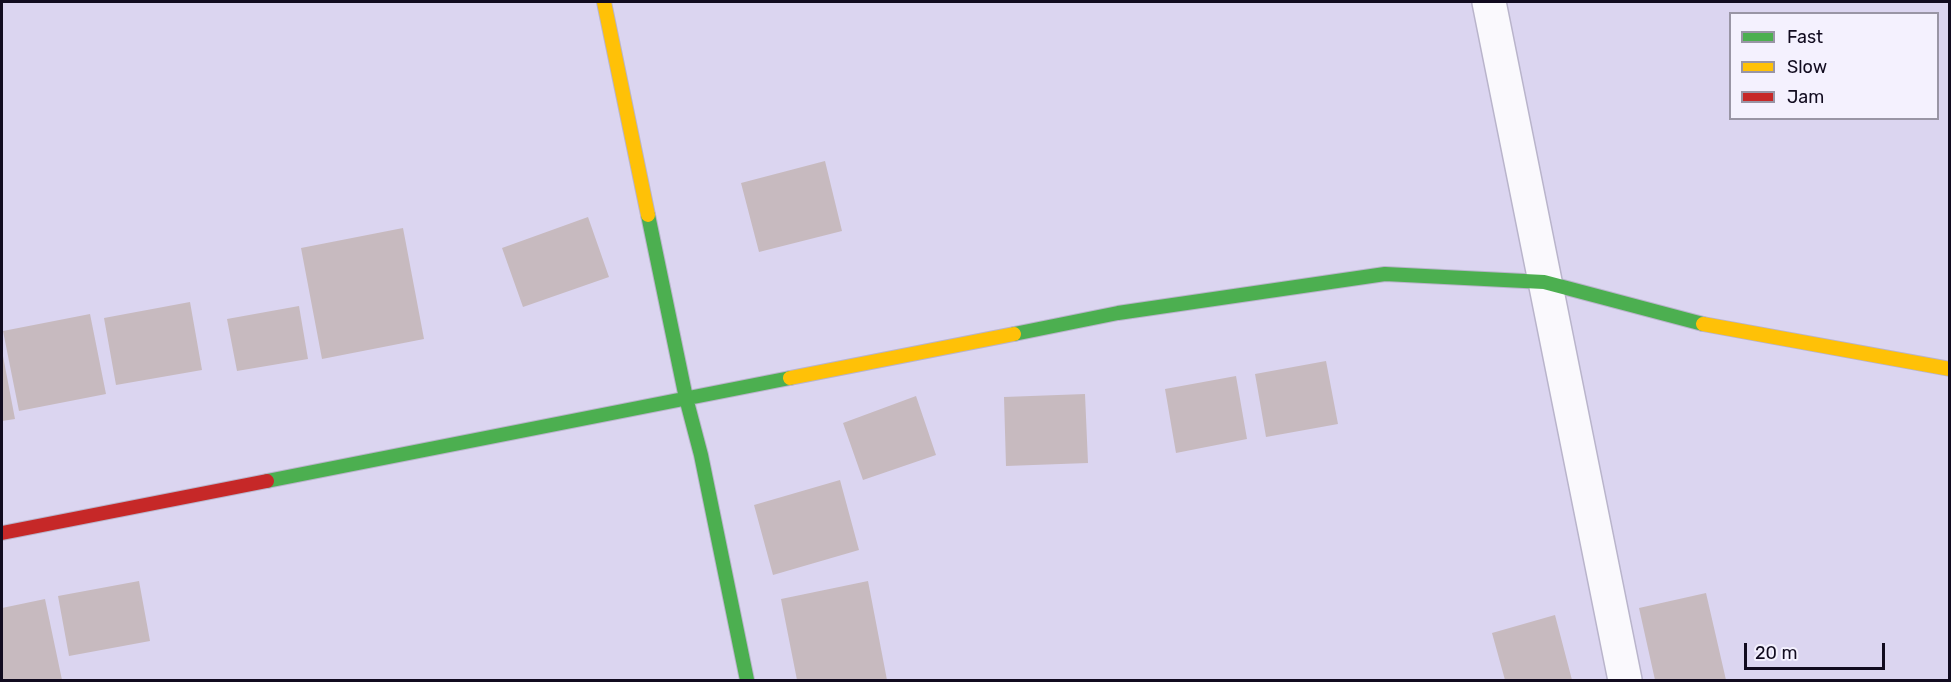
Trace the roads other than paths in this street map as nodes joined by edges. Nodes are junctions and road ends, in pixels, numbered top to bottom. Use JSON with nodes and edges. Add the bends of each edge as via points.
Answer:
{"nodes":[{"id":1,"x":603,"y":2,"type":"edge"},
{"id":2,"x":1489,"y":2,"type":"edge"},
{"id":3,"x":1544,"y":282,"type":"junction"},
{"id":4,"x":1950,"y":369,"type":"edge"},
{"id":5,"x":686,"y":398,"type":"junction"},
{"id":6,"x":2,"y":533,"type":"edge"},
{"id":7,"x":747,"y":681,"type":"edge"},
{"id":8,"x":1624,"y":681,"type":"edge"}],
"edges":[{"from":1,"to":5,"type":"main road"},
{"from":2,"to":3,"type":"street"},
{"from":3,"to":4,"type":"main road","via":[[1703,324]]},
{"from":3,"to":5,"type":"main road","via":[[1384,274],[1118,313]]},
{"from":3,"to":8,"type":"street"},
{"from":5,"to":6,"type":"main road"},
{"from":5,"to":7,"type":"main road"}]}
